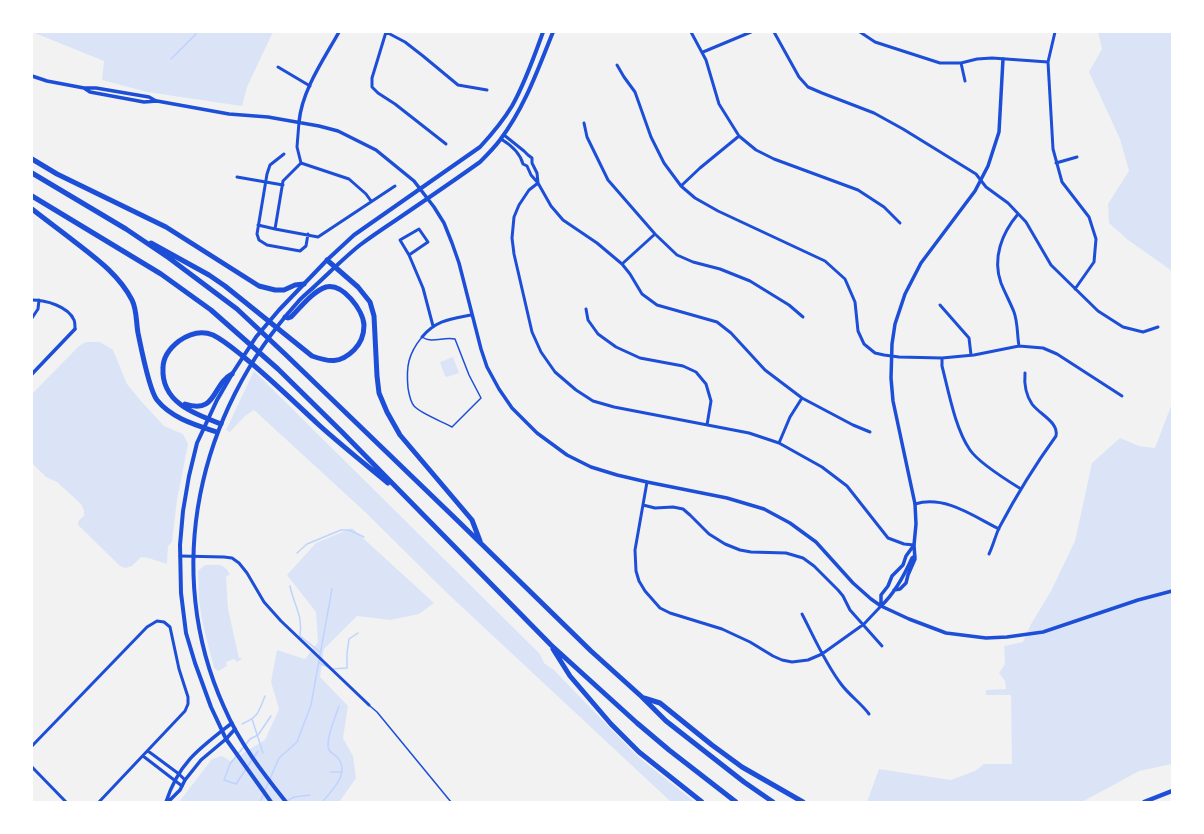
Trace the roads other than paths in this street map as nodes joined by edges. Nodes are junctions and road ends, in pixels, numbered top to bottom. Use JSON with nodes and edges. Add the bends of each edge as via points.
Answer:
{"nodes":[{"id":1,"x":339,"y":32,"type":"edge"},
{"id":2,"x":386,"y":32,"type":"edge"},
{"id":3,"x":543,"y":32,"type":"edge"},
{"id":4,"x":553,"y":32,"type":"edge"},
{"id":5,"x":691,"y":32,"type":"edge"},
{"id":6,"x":751,"y":32,"type":"edge"},
{"id":7,"x":774,"y":32,"type":"edge"},
{"id":8,"x":860,"y":32,"type":"edge"},
{"id":9,"x":1055,"y":32,"type":"edge"},
{"id":10,"x":703,"y":52,"type":"junction"},
{"id":11,"x":1003,"y":59,"type":"junction"},
{"id":12,"x":1048,"y":62,"type":"junction"},
{"id":13,"x":961,"y":63,"type":"junction"},
{"id":14,"x":617,"y":65,"type":"dead end"},
{"id":15,"x":278,"y":67,"type":"dead end"},
{"id":16,"x":32,"y":76,"type":"edge"},
{"id":17,"x":965,"y":81,"type":"dead end"},
{"id":18,"x":310,"y":86,"type":"junction"},
{"id":19,"x":487,"y":90,"type":"dead end"},
{"id":20,"x":299,"y":122,"type":"junction"},
{"id":21,"x":584,"y":123,"type":"dead end"},
{"id":22,"x":739,"y":136,"type":"junction"},
{"id":23,"x":502,"y":137,"type":"junction"},
{"id":24,"x":446,"y":144,"type":"dead end"},
{"id":25,"x":284,"y":154,"type":"dead end"},
{"id":26,"x":528,"y":155,"type":"junction"},
{"id":27,"x":1077,"y":157,"type":"dead end"},
{"id":28,"x":32,"y":159,"type":"edge"},
{"id":29,"x":522,"y":160,"type":"junction"},
{"id":30,"x":301,"y":163,"type":"junction"},
{"id":31,"x":532,"y":163,"type":"junction"},
{"id":32,"x":1056,"y":163,"type":"junction"},
{"id":33,"x":527,"y":166,"type":"junction"},
{"id":34,"x":32,"y":173,"type":"edge"},
{"id":35,"x":237,"y":177,"type":"dead end"},
{"id":36,"x":265,"y":182,"type":"junction"},
{"id":37,"x":981,"y":182,"type":"junction"},
{"id":38,"x":538,"y":183,"type":"junction"},
{"id":39,"x":283,"y":185,"type":"junction"},
{"id":40,"x":395,"y":186,"type":"dead end"},
{"id":41,"x":681,"y":186,"type":"junction"},
{"id":42,"x":420,"y":188,"type":"junction"},
{"id":43,"x":32,"y":196,"type":"edge"},
{"id":44,"x":428,"y":199,"type":"junction"},
{"id":45,"x":371,"y":201,"type":"junction"},
{"id":46,"x":32,"y":209,"type":"edge"},
{"id":47,"x":1018,"y":214,"type":"junction"},
{"id":48,"x":900,"y":223,"type":"dead end"},
{"id":49,"x":258,"y":225,"type":"junction"},
{"id":50,"x":126,"y":229,"type":"junction"},
{"id":51,"x":275,"y":229,"type":"junction"},
{"id":52,"x":308,"y":234,"type":"junction"},
{"id":53,"x":655,"y":234,"type":"junction"},
{"id":54,"x":409,"y":255,"type":"junction"},
{"id":55,"x":327,"y":260,"type":"junction"},
{"id":56,"x":622,"y":264,"type":"junction"},
{"id":57,"x":335,"y":267,"type":"junction"},
{"id":58,"x":304,"y":284,"type":"junction"},
{"id":59,"x":1075,"y":289,"type":"junction"},
{"id":60,"x":32,"y":300,"type":"edge"},
{"id":61,"x":39,"y":300,"type":"junction"},
{"id":62,"x":940,"y":305,"type":"dead end"},
{"id":63,"x":586,"y":309,"type":"dead end"},
{"id":64,"x":471,"y":315,"type":"junction"},
{"id":65,"x":285,"y":317,"type":"junction"},
{"id":66,"x":803,"y":317,"type":"dead end"},
{"id":67,"x":32,"y":318,"type":"edge"},
{"id":68,"x":433,"y":326,"type":"junction"},
{"id":69,"x":1158,"y":327,"type":"dead end"},
{"id":70,"x":75,"y":329,"type":"joint"},
{"id":71,"x":422,"y":337,"type":"junction"},
{"id":72,"x":1019,"y":346,"type":"junction"},
{"id":73,"x":971,"y":355,"type":"junction"},
{"id":74,"x":891,"y":356,"type":"junction"},
{"id":75,"x":942,"y":358,"type":"junction"},
{"id":76,"x":1025,"y":373,"type":"dead end"},
{"id":77,"x":32,"y":374,"type":"edge"},
{"id":78,"x":232,"y":374,"type":"junction"},
{"id":79,"x":1122,"y":396,"type":"dead end"},
{"id":80,"x":802,"y":398,"type":"junction"},
{"id":81,"x":180,"y":404,"type":"junction"},
{"id":82,"x":208,"y":419,"type":"junction"},
{"id":83,"x":221,"y":424,"type":"junction"},
{"id":84,"x":707,"y":424,"type":"junction"},
{"id":85,"x":204,"y":428,"type":"junction"},
{"id":86,"x":217,"y":432,"type":"junction"},
{"id":87,"x":870,"y":432,"type":"dead end"},
{"id":88,"x":779,"y":442,"type":"junction"},
{"id":89,"x":647,"y":482,"type":"junction"},
{"id":90,"x":1021,"y":489,"type":"junction"},
{"id":91,"x":405,"y":496,"type":"junction"},
{"id":92,"x":914,"y":504,"type":"junction"},
{"id":93,"x":643,"y":505,"type":"junction"},
{"id":94,"x":999,"y":529,"type":"junction"},
{"id":95,"x":481,"y":544,"type":"junction"},
{"id":96,"x":914,"y":545,"type":"junction"},
{"id":97,"x":989,"y":554,"type":"dead end"},
{"id":98,"x":180,"y":556,"type":"junction"},
{"id":99,"x":193,"y":557,"type":"junction"},
{"id":100,"x":897,"y":571,"type":"junction"},
{"id":101,"x":905,"y":575,"type":"junction"},
{"id":102,"x":889,"y":582,"type":"junction"},
{"id":103,"x":895,"y":588,"type":"junction"},
{"id":104,"x":1172,"y":591,"type":"edge"},
{"id":105,"x":881,"y":606,"type":"junction"},
{"id":106,"x":802,"y":614,"type":"dead end"},
{"id":107,"x":864,"y":624,"type":"junction"},
{"id":108,"x":551,"y":645,"type":"junction"},
{"id":109,"x":882,"y":646,"type":"dead end"},
{"id":110,"x":822,"y":654,"type":"junction"},
{"id":111,"x":642,"y":697,"type":"junction"},
{"id":112,"x":369,"y":705,"type":"joint"},
{"id":113,"x":869,"y":714,"type":"dead end"},
{"id":114,"x":232,"y":723,"type":"junction"},
{"id":115,"x":235,"y":730,"type":"junction"},
{"id":116,"x":222,"y":731,"type":"junction"},
{"id":117,"x":226,"y":739,"type":"junction"},
{"id":118,"x":32,"y":746,"type":"edge"},
{"id":119,"x":148,"y":751,"type":"junction"},
{"id":120,"x":143,"y":756,"type":"junction"},
{"id":121,"x":32,"y":767,"type":"edge"},
{"id":122,"x":179,"y":774,"type":"junction"},
{"id":123,"x":175,"y":780,"type":"junction"},
{"id":124,"x":185,"y":780,"type":"junction"},
{"id":125,"x":182,"y":786,"type":"junction"},
{"id":126,"x":1172,"y":791,"type":"edge"},
{"id":127,"x":66,"y":802,"type":"edge"},
{"id":128,"x":100,"y":802,"type":"edge"},
{"id":129,"x":167,"y":802,"type":"edge"},
{"id":130,"x":271,"y":802,"type":"edge"},
{"id":131,"x":286,"y":802,"type":"edge"},
{"id":132,"x":451,"y":802,"type":"edge"},
{"id":133,"x":702,"y":802,"type":"edge"},
{"id":134,"x":736,"y":802,"type":"edge"},
{"id":135,"x":773,"y":802,"type":"edge"},
{"id":136,"x":803,"y":802,"type":"edge"},
{"id":137,"x":1144,"y":802,"type":"edge"}],
"edges":[{"from":1,"to":18,"type":"street"},
{"from":2,"to":19,"type":"street","via":[[404,42],[458,85]]},
{"from":2,"to":24,"type":"street","via":[[372,78],[372,87]]},
{"from":3,"to":42,"type":"main road","via":[[512,106],[493,133],[480,147]]},
{"from":4,"to":23,"type":"main road","via":[[533,83]]},
{"from":5,"to":10,"type":"street"},
{"from":6,"to":10,"type":"street"},
{"from":7,"to":37,"type":"street","via":[[799,77],[808,87],[903,128],[976,174]]},
{"from":8,"to":13,"type":"street","via":[[875,42],[940,63]]},
{"from":9,"to":12,"type":"street"},
{"from":10,"to":22,"type":"street","via":[[719,104]]},
{"from":11,"to":12,"type":"street"},
{"from":11,"to":13,"type":"street","via":[[977,59]]},
{"from":11,"to":37,"type":"street","via":[[999,132]]},
{"from":12,"to":32,"type":"street"},
{"from":13,"to":17,"type":"street"},
{"from":14,"to":41,"type":"street","via":[[635,92],[651,137],[664,163]]},
{"from":15,"to":18,"type":"street"},
{"from":16,"to":20,"type":"street","via":[[84,88],[90,92],[144,102],[157,101],[229,114]]},
{"from":18,"to":20,"type":"street"},
{"from":20,"to":30,"type":"street","via":[[297,147]]},
{"from":20,"to":42,"type":"street","via":[[338,131],[358,140],[376,150]]},
{"from":21,"to":53,"type":"street","via":[[587,137],[608,180]]},
{"from":22,"to":41,"type":"street"},
{"from":22,"to":48,"type":"street","via":[[756,150],[774,159],[858,190],[884,206]]},
{"from":23,"to":26,"type":"street"},
{"from":23,"to":29,"type":"street"},
{"from":23,"to":44,"type":"main road","via":[[480,162]]},
{"from":25,"to":36,"type":"street","via":[[270,166]]},
{"from":26,"to":29,"type":"street"},
{"from":26,"to":31,"type":"street","via":[[532,158]]},
{"from":27,"to":32,"type":"street"},
{"from":28,"to":58,"type":"highway","via":[[57,174],[166,227],[259,286],[284,290]]},
{"from":29,"to":33,"type":"street"},
{"from":30,"to":39,"type":"street"},
{"from":30,"to":45,"type":"street","via":[[348,179]]},
{"from":31,"to":33,"type":"street"},
{"from":31,"to":38,"type":"street"},
{"from":32,"to":59,"type":"street","via":[[1062,182],[1088,217],[1096,239],[1094,262]]},
{"from":33,"to":38,"type":"street"},
{"from":34,"to":50,"type":"highway"},
{"from":35,"to":36,"type":"street"},
{"from":36,"to":39,"type":"street"},
{"from":36,"to":49,"type":"street"},
{"from":37,"to":47,"type":"street"},
{"from":37,"to":74,"type":"street","via":[[921,263],[905,294],[895,324]]},
{"from":38,"to":56,"type":"street","via":[[550,206],[563,220]]},
{"from":38,"to":84,"type":"street","via":[[529,190],[519,205],[514,217],[512,238],[532,332],[541,352],[555,372],[594,401]]},
{"from":39,"to":51,"type":"street"},
{"from":40,"to":45,"type":"street"},
{"from":41,"to":74,"type":"street","via":[[695,198],[718,211],[825,261],[845,279],[850,289],[858,331],[864,344],[875,352]]},
{"from":42,"to":44,"type":"street"},
{"from":42,"to":55,"type":"main road","via":[[354,235]]},
{"from":43,"to":91,"type":"highway","via":[[161,274],[211,310],[278,369]]},
{"from":44,"to":57,"type":"main road","via":[[360,245]]},
{"from":44,"to":64,"type":"street","via":[[444,223],[452,243]]},
{"from":45,"to":52,"type":"street","via":[[318,237]]},
{"from":46,"to":85,"type":"highway","via":[[104,264],[119,280],[132,300],[151,388],[156,400],[180,418]]},
{"from":47,"to":59,"type":"street","via":[[1026,222],[1051,265]]},
{"from":47,"to":72,"type":"street","via":[[1004,235],[998,254],[998,269],[1000,282],[1014,313]]},
{"from":49,"to":51,"type":"street"},
{"from":49,"to":52,"type":"street","via":[[259,240],[267,246],[300,251],[306,246]]},
{"from":50,"to":65,"type":"highway","via":[[209,275],[312,356],[326,361],[343,359],[358,347],[364,332],[362,315],[339,288],[331,287],[318,291],[291,317]]},
{"from":50,"to":95,"type":"highway","via":[[237,310]]},
{"from":51,"to":52,"type":"street"},
{"from":53,"to":56,"type":"street"},
{"from":53,"to":66,"type":"street","via":[[678,255],[750,281],[789,305]]},
{"from":54,"to":54,"type":"street","via":[[400,240],[419,228],[428,242]]},
{"from":54,"to":68,"type":"street","via":[[424,288]]},
{"from":55,"to":57,"type":"highway"},
{"from":55,"to":58,"type":"main road"},
{"from":56,"to":80,"type":"street","via":[[642,294],[657,305],[717,322],[731,333],[765,370]]},
{"from":57,"to":65,"type":"main road"},
{"from":57,"to":95,"type":"highway","via":[[370,302],[374,316],[379,393],[387,412],[400,435],[472,520]]},
{"from":58,"to":78,"type":"main road","via":[[256,337]]},
{"from":59,"to":69,"type":"street","via":[[1098,311],[1122,327],[1143,332]]},
{"from":60,"to":61,"type":"street"},
{"from":61,"to":67,"type":"street","via":[[38,309]]},
{"from":61,"to":70,"type":"street","via":[[59,306],[69,313],[74,320]]},
{"from":62,"to":73,"type":"street","via":[[969,338]]},
{"from":63,"to":84,"type":"street","via":[[588,320],[598,334],[616,347],[640,358],[682,366],[696,372],[706,384],[711,401]]},
{"from":64,"to":68,"type":"street"},
{"from":64,"to":89,"type":"street","via":[[487,367],[499,389],[512,408],[537,433],[567,455],[591,466]]},
{"from":65,"to":83,"type":"main road","via":[[245,374]]},
{"from":68,"to":71,"type":"street"},
{"from":70,"to":77,"type":"street"},
{"from":71,"to":71,"type":"lane","via":[[411,354],[408,366],[410,399],[419,410],[452,426],[481,398],[456,339],[430,340]]},
{"from":72,"to":73,"type":"street"},
{"from":72,"to":79,"type":"street","via":[[1043,348],[1057,354]]},
{"from":73,"to":75,"type":"street"},
{"from":74,"to":75,"type":"street"},
{"from":74,"to":92,"type":"street","via":[[893,401]]},
{"from":75,"to":90,"type":"street","via":[[960,431],[971,452],[986,466]]},
{"from":76,"to":90,"type":"street","via":[[1025,386],[1030,400],[1056,427],[1057,432]]},
{"from":78,"to":81,"type":"highway","via":[[226,377],[212,400],[205,405],[197,407]]},
{"from":78,"to":82,"type":"main road"},
{"from":80,"to":87,"type":"street"},
{"from":80,"to":88,"type":"street"},
{"from":81,"to":82,"type":"highway"},
{"from":81,"to":91,"type":"highway","via":[[168,393],[162,378],[163,360],[171,347],[186,336],[200,332],[212,335],[227,343],[261,371],[319,426]]},
{"from":82,"to":83,"type":"highway"},
{"from":82,"to":85,"type":"main road"},
{"from":83,"to":86,"type":"main road"},
{"from":84,"to":88,"type":"street"},
{"from":85,"to":86,"type":"highway"},
{"from":85,"to":98,"type":"main road","via":[[197,443],[189,476],[183,511]]},
{"from":86,"to":99,"type":"main road","via":[[204,473],[195,519]]},
{"from":88,"to":96,"type":"street","via":[[822,467],[847,486],[888,538]]},
{"from":89,"to":93,"type":"street"},
{"from":89,"to":105,"type":"street","via":[[728,498],[764,509],[790,523],[816,542],[853,583]]},
{"from":90,"to":94,"type":"street"},
{"from":91,"to":108,"type":"highway"},
{"from":92,"to":94,"type":"street","via":[[945,503]]},
{"from":92,"to":96,"type":"street"},
{"from":93,"to":107,"type":"street","via":[[683,509],[709,534],[740,550],[786,553],[803,558],[838,590],[850,610]]},
{"from":93,"to":110,"type":"street","via":[[635,550],[636,571],[645,591],[660,608],[722,629],[782,660],[808,660]]},
{"from":94,"to":97,"type":"street"},
{"from":95,"to":111,"type":"highway","via":[[590,651]]},
{"from":96,"to":100,"type":"street"},
{"from":96,"to":101,"type":"street","via":[[915,556]]},
{"from":98,"to":99,"type":"street"},
{"from":98,"to":116,"type":"main road","via":[[186,633],[208,699]]},
{"from":99,"to":112,"type":"street","via":[[232,558],[239,563],[264,602],[281,621]]},
{"from":99,"to":114,"type":"main road","via":[[195,608],[205,657]]},
{"from":100,"to":101,"type":"street"},
{"from":100,"to":102,"type":"street"},
{"from":101,"to":103,"type":"street"},
{"from":102,"to":103,"type":"street"},
{"from":102,"to":105,"type":"street","via":[[881,595]]},
{"from":103,"to":105,"type":"street"},
{"from":104,"to":105,"type":"street","via":[[1043,632],[1007,637],[986,638],[946,633]]},
{"from":105,"to":107,"type":"street"},
{"from":106,"to":110,"type":"street"},
{"from":107,"to":109,"type":"street"},
{"from":107,"to":110,"type":"street"},
{"from":108,"to":133,"type":"highway","via":[[570,676],[611,724],[639,752]]},
{"from":108,"to":134,"type":"highway","via":[[669,750]]},
{"from":110,"to":113,"type":"street","via":[[842,685]]},
{"from":111,"to":135,"type":"highway","via":[[672,726]]},
{"from":111,"to":136,"type":"highway","via":[[660,703],[742,767]]},
{"from":112,"to":132,"type":"lane"},
{"from":114,"to":115,"type":"main road"},
{"from":114,"to":116,"type":"street"},
{"from":115,"to":117,"type":"street"},
{"from":115,"to":131,"type":"main road","via":[[259,768]]},
{"from":116,"to":117,"type":"main road"},
{"from":116,"to":122,"type":"street","via":[[198,750]]},
{"from":117,"to":124,"type":"street","via":[[201,760]]},
{"from":117,"to":130,"type":"main road"},
{"from":118,"to":119,"type":"street","via":[[147,627],[157,621],[164,622],[170,627],[188,704],[185,711]]},
{"from":119,"to":120,"type":"street"},
{"from":119,"to":122,"type":"street"},
{"from":120,"to":123,"type":"street"},
{"from":120,"to":128,"type":"street"},
{"from":121,"to":127,"type":"street"},
{"from":122,"to":123,"type":"street"},
{"from":122,"to":124,"type":"street"},
{"from":123,"to":125,"type":"street"},
{"from":123,"to":129,"type":"street"},
{"from":124,"to":125,"type":"street"},
{"from":125,"to":129,"type":"street"},
{"from":126,"to":137,"type":"highway"}]}
